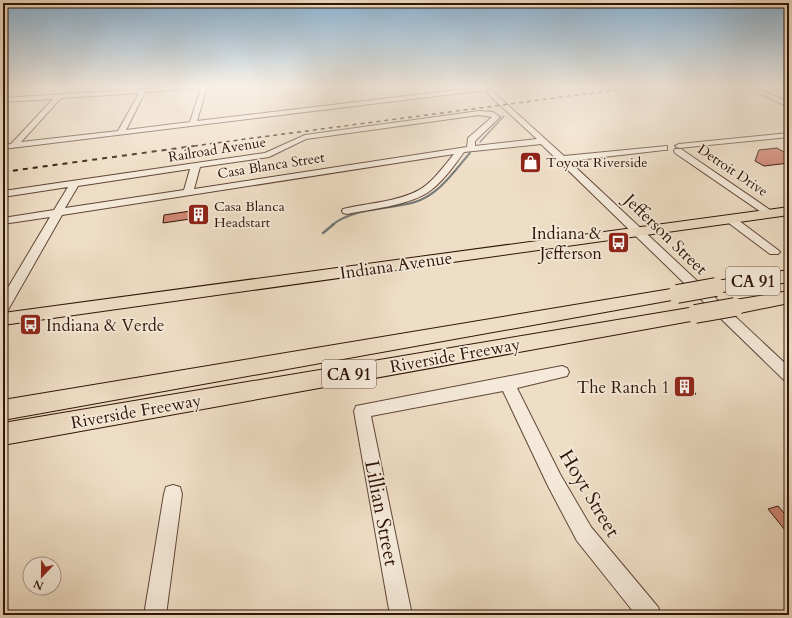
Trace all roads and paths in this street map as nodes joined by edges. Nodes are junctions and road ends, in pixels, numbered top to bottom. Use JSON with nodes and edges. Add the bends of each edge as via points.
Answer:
{"nodes":[{"id":1,"x":41,"y":116,"type":"edge"},
{"id":2,"x":130,"y":116,"type":"edge"},
{"id":3,"x":195,"y":116,"type":"edge"},
{"id":4,"x":253,"y":116,"type":"edge"},
{"id":5,"x":458,"y":116,"type":"edge"},
{"id":6,"x":494,"y":116,"type":"edge"},
{"id":7,"x":516,"y":116,"type":"edge"},
{"id":8,"x":193,"y":123,"type":"junction"},
{"id":9,"x":121,"y":132,"type":"junction"},
{"id":10,"x":789,"y":134,"type":"edge"},
{"id":11,"x":543,"y":141,"type":"junction"},
{"id":12,"x":13,"y":146,"type":"junction"},
{"id":13,"x":3,"y":147,"type":"edge"},
{"id":14,"x":679,"y":148,"type":"junction"},
{"id":15,"x":466,"y":149,"type":"junction"},
{"id":16,"x":562,"y":158,"type":"junction"},
{"id":17,"x":196,"y":165,"type":"junction"},
{"id":18,"x":75,"y":183,"type":"junction"},
{"id":19,"x":188,"y":192,"type":"junction"},
{"id":20,"x":3,"y":194,"type":"edge"},
{"id":21,"x":347,"y":211,"type":"dead end"},
{"id":22,"x":789,"y":211,"type":"edge"},
{"id":23,"x":58,"y":213,"type":"junction"},
{"id":24,"x":771,"y":214,"type":"junction"},
{"id":25,"x":730,"y":219,"type":"junction"},
{"id":26,"x":3,"y":221,"type":"edge"},
{"id":27,"x":638,"y":231,"type":"junction"},
{"id":28,"x":774,"y":252,"type":"dead end"},
{"id":29,"x":789,"y":276,"type":"edge"},
{"id":30,"x":789,"y":298,"type":"edge"},
{"id":31,"x":3,"y":307,"type":"edge"},
{"id":32,"x":3,"y":319,"type":"edge"},
{"id":33,"x":562,"y":372,"type":"dead end"},
{"id":34,"x":789,"y":376,"type":"edge"},
{"id":35,"x":507,"y":384,"type":"junction"},
{"id":36,"x":3,"y":410,"type":"edge"},
{"id":37,"x":3,"y":434,"type":"edge"},
{"id":38,"x":173,"y":494,"type":"dead end"},
{"id":39,"x":155,"y":615,"type":"edge"},
{"id":40,"x":401,"y":615,"type":"edge"},
{"id":41,"x":650,"y":615,"type":"edge"}],
"edges":[{"from":1,"to":12,"type":"street"},
{"from":2,"to":9,"type":"street"},
{"from":3,"to":8,"type":"street"},
{"from":4,"to":8,"type":"street"},
{"from":5,"to":17,"type":"street","name":"Railroad Avenue","via":[[305,137],[275,153]]},
{"from":6,"to":15,"type":"street","name":"Railroad Avenue","via":[[471,140]]},
{"from":7,"to":11,"type":"street","name":"Jefferson Street"},
{"from":8,"to":9,"type":"street"},
{"from":9,"to":12,"type":"street"},
{"from":10,"to":14,"type":"street"},
{"from":11,"to":15,"type":"street","name":"Casa Blanca Street"},
{"from":11,"to":16,"type":"street","name":"Jefferson Street"},
{"from":12,"to":13,"type":"street"},
{"from":14,"to":16,"type":"street","via":[[666,143],[662,145],[664,148]]},
{"from":14,"to":24,"type":"street","name":"Detroit Drive"},
{"from":15,"to":19,"type":"street","name":"Casa Blanca Street"},
{"from":15,"to":21,"type":"street","via":[[424,191],[409,197]]},
{"from":16,"to":27,"type":"street","name":"Jefferson Street"},
{"from":17,"to":18,"type":"street","name":"Railroad Avenue"},
{"from":17,"to":19,"type":"street"},
{"from":18,"to":20,"type":"street","name":"Railroad Avenue"},
{"from":18,"to":23,"type":"street"},
{"from":19,"to":23,"type":"street","name":"Casa Blanca Street"},
{"from":22,"to":24,"type":"main road","name":"Indiana Avenue"},
{"from":23,"to":26,"type":"street","name":"Casa Blanca Street"},
{"from":23,"to":31,"type":"street"},
{"from":24,"to":25,"type":"main road","name":"Indiana Avenue"},
{"from":25,"to":27,"type":"main road","name":"Indiana Avenue"},
{"from":25,"to":28,"type":"street"},
{"from":27,"to":32,"type":"main road","name":"Indiana Avenue"},
{"from":27,"to":34,"type":"street","name":"Jefferson Street"},
{"from":29,"to":36,"type":"highway","name":"Riverside Freeway","number":"CA 91","bridge":true},
{"from":30,"to":37,"type":"highway","name":"Riverside Freeway","number":"CA 91","bridge":true},
{"from":33,"to":35,"type":"street"},
{"from":35,"to":40,"type":"street","name":"Lillian Street","via":[[362,411]]},
{"from":35,"to":41,"type":"street","name":"Hoyt Street","via":[[554,480],[584,534]]},
{"from":38,"to":39,"type":"street"}]}
